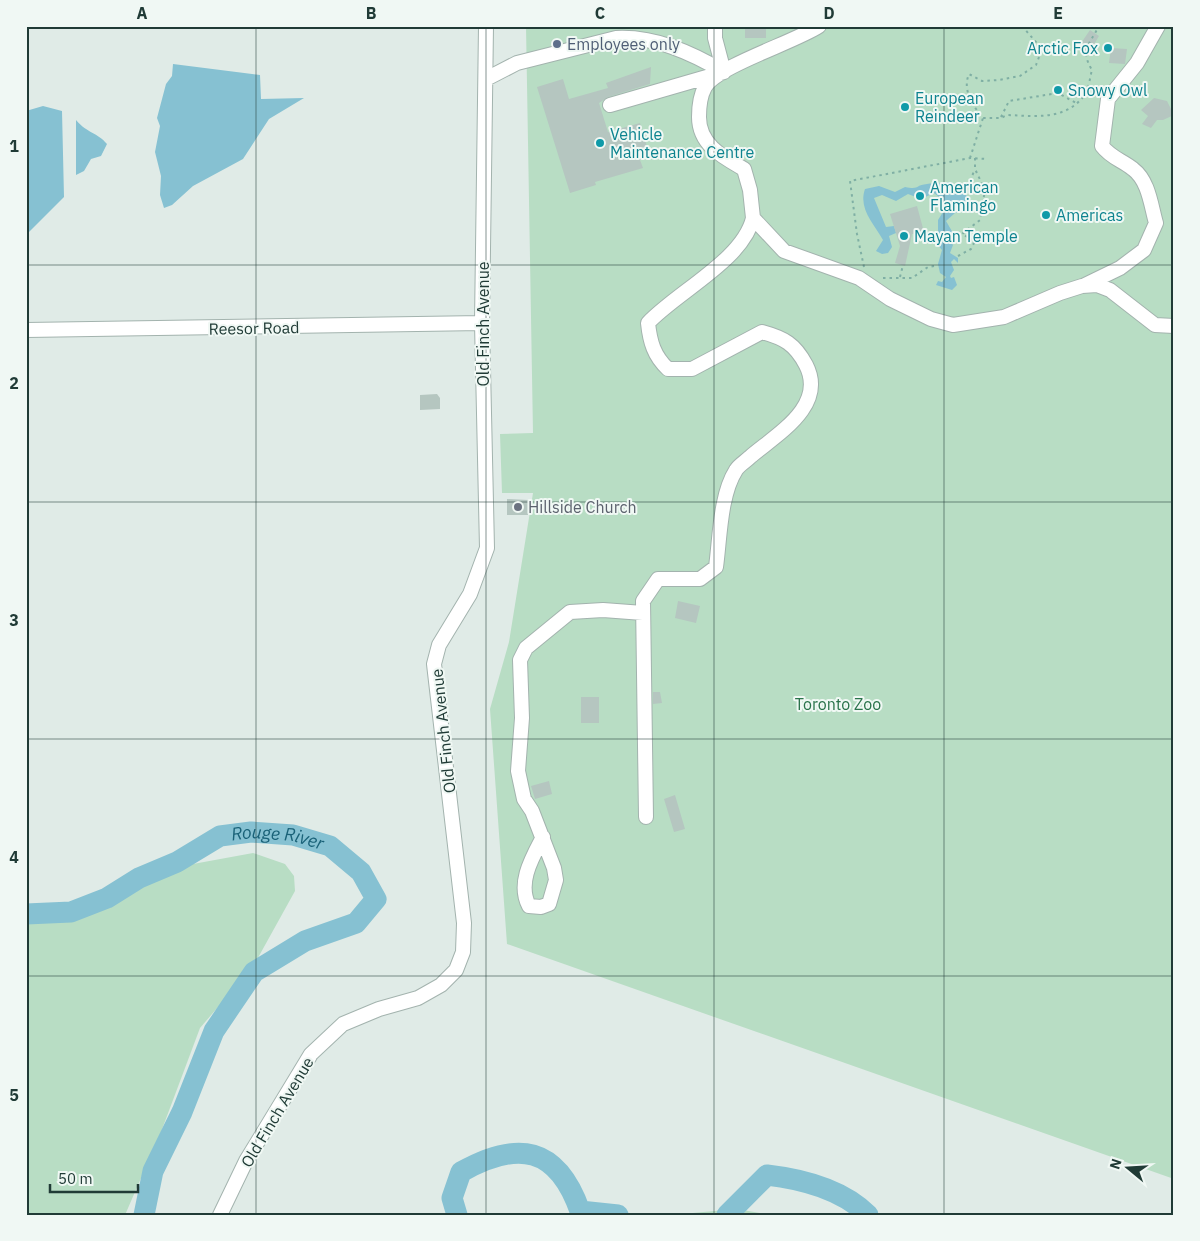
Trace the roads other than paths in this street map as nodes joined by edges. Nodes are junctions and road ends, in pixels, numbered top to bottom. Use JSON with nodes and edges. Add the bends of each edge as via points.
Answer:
{"nodes":[{"id":1,"x":486,"y":26,"type":"edge"},
{"id":2,"x":715,"y":26,"type":"edge"},
{"id":3,"x":819,"y":26,"type":"edge"},
{"id":4,"x":1158,"y":26,"type":"edge"},
{"id":5,"x":724,"y":72,"type":"junction"},
{"id":6,"x":486,"y":79,"type":"junction"},
{"id":7,"x":610,"y":105,"type":"dead end"},
{"id":8,"x":753,"y":218,"type":"junction"},
{"id":9,"x":1082,"y":286,"type":"junction"},
{"id":10,"x":482,"y":323,"type":"junction"},
{"id":11,"x":1174,"y":326,"type":"edge"},
{"id":12,"x":26,"y":330,"type":"edge"},
{"id":13,"x":643,"y":613,"type":"junction"},
{"id":14,"x":646,"y":816,"type":"dead end"},
{"id":15,"x":543,"y":837,"type":"dead end"},
{"id":16,"x":220,"y":1215,"type":"edge"}],
"edges":[{"from":1,"to":6,"type":"street","name":"Old Finch Avenue"},
{"from":2,"to":5,"type":"street"},
{"from":3,"to":5,"type":"street"},
{"from":4,"to":9,"type":"street","via":[[1136,63],[1108,99],[1102,146],[1110,156],[1134,170],[1143,180],[1156,223],[1144,250],[1120,268]]},
{"from":5,"to":6,"type":"street","via":[[691,52],[633,38],[616,38],[517,63]]},
{"from":5,"to":7,"type":"street"},
{"from":5,"to":8,"type":"street","via":[[706,86],[699,107],[699,122],[703,136],[717,154],[744,169]]},
{"from":6,"to":10,"type":"street","name":"Old Finch Avenue"},
{"from":8,"to":9,"type":"street","via":[[784,251],[859,278],[914,312],[953,325],[1004,317]]},
{"from":8,"to":13,"type":"street","via":[[745,239],[715,270],[680,294],[648,323],[649,341],[658,360],[668,369],[692,369],[762,332],[783,338],[801,355],[811,374],[811,394],[800,415],[736,469],[724,504],[716,567],[700,579],[658,580],[643,602]]},
{"from":9,"to":11,"type":"street","via":[[1097,285],[1110,290],[1145,319],[1155,324]]},
{"from":10,"to":12,"type":"street","name":"Reesor Road"},
{"from":10,"to":16,"type":"street","name":"Old Finch Avenue","via":[[487,548],[470,594],[439,645],[434,664],[464,923],[463,952],[456,970],[441,985],[418,998],[342,1024],[311,1054],[246,1161]]},
{"from":13,"to":14,"type":"street"},
{"from":13,"to":15,"type":"street","via":[[570,612],[526,648],[520,660],[522,718],[518,771],[524,799]]}]}
